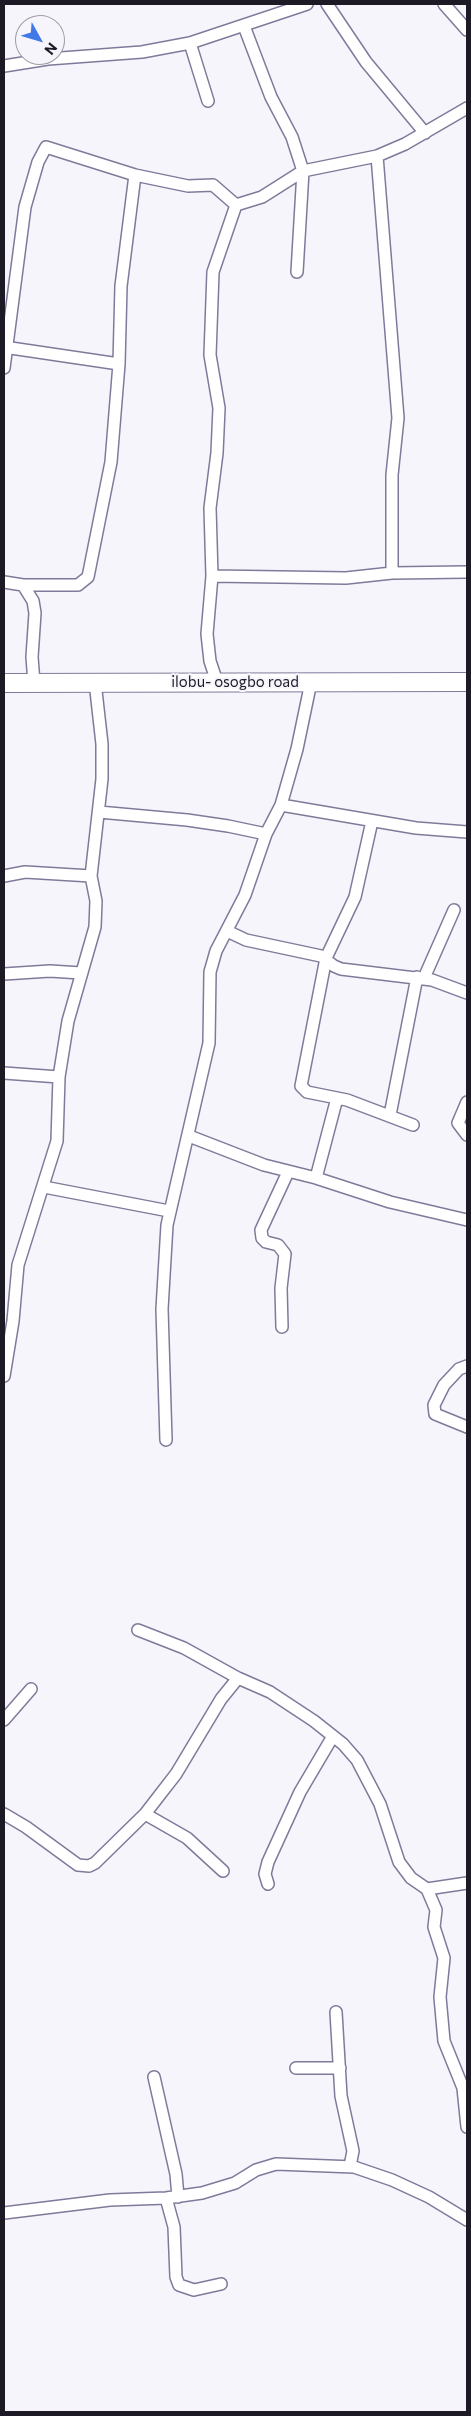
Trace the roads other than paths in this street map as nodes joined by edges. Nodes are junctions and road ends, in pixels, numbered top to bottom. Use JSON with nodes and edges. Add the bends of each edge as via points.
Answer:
{"nodes":[{"id":1,"x":307,"y":4,"type":"edge"},
{"id":2,"x":327,"y":4,"type":"edge"},
{"id":3,"x":444,"y":4,"type":"edge"},
{"id":4,"x":244,"y":26,"type":"junction"},
{"id":5,"x":467,"y":30,"type":"edge"},
{"id":6,"x":190,"y":43,"type":"junction"},
{"id":7,"x":4,"y":66,"type":"edge"},
{"id":8,"x":208,"y":101,"type":"dead end"},
{"id":9,"x":467,"y":108,"type":"edge"},
{"id":10,"x":425,"y":133,"type":"junction"},
{"id":11,"x":377,"y":156,"type":"junction"},
{"id":12,"x":303,"y":171,"type":"junction"},
{"id":13,"x":135,"y":175,"type":"junction"},
{"id":14,"x":236,"y":205,"type":"junction"},
{"id":15,"x":297,"y":272,"type":"dead end"},
{"id":16,"x":4,"y":347,"type":"edge"},
{"id":17,"x":119,"y":364,"type":"junction"},
{"id":18,"x":4,"y":368,"type":"edge"},
{"id":19,"x":467,"y":572,"type":"edge"},
{"id":20,"x":392,"y":574,"type":"junction"},
{"id":21,"x":212,"y":576,"type":"junction"},
{"id":22,"x":4,"y":582,"type":"edge"},
{"id":23,"x":23,"y":585,"type":"junction"},
{"id":24,"x":95,"y":682,"type":"junction"},
{"id":25,"x":217,"y":682,"type":"junction"},
{"id":26,"x":311,"y":682,"type":"junction"},
{"id":27,"x":467,"y":682,"type":"edge"},
{"id":28,"x":4,"y":683,"type":"edge"},
{"id":29,"x":34,"y":683,"type":"junction"},
{"id":30,"x":281,"y":805,"type":"junction"},
{"id":31,"x":99,"y":812,"type":"junction"},
{"id":32,"x":372,"y":821,"type":"junction"},
{"id":33,"x":467,"y":832,"type":"edge"},
{"id":34,"x":266,"y":834,"type":"junction"},
{"id":35,"x":4,"y":876,"type":"edge"},
{"id":36,"x":91,"y":876,"type":"junction"},
{"id":37,"x":454,"y":910,"type":"dead end"},
{"id":38,"x":227,"y":931,"type":"junction"},
{"id":39,"x":326,"y":958,"type":"junction"},
{"id":40,"x":81,"y":973,"type":"junction"},
{"id":41,"x":4,"y":974,"type":"edge"},
{"id":42,"x":420,"y":978,"type":"junction"},
{"id":43,"x":467,"y":993,"type":"edge"},
{"id":44,"x":4,"y":1073,"type":"edge"},
{"id":45,"x":59,"y":1077,"type":"junction"},
{"id":46,"x":337,"y":1098,"type":"junction"},
{"id":47,"x":467,"y":1102,"type":"edge"},
{"id":48,"x":390,"y":1115,"type":"junction"},
{"id":49,"x":413,"y":1125,"type":"dead end"},
{"id":50,"x":467,"y":1135,"type":"edge"},
{"id":51,"x":189,"y":1136,"type":"junction"},
{"id":52,"x":288,"y":1172,"type":"junction"},
{"id":53,"x":316,"y":1178,"type":"junction"},
{"id":54,"x":44,"y":1187,"type":"junction"},
{"id":55,"x":169,"y":1211,"type":"junction"},
{"id":56,"x":467,"y":1220,"type":"edge"},
{"id":57,"x":282,"y":1327,"type":"dead end"},
{"id":58,"x":5,"y":1357,"type":"edge"},
{"id":59,"x":467,"y":1366,"type":"edge"},
{"id":60,"x":4,"y":1376,"type":"edge"},
{"id":61,"x":467,"y":1427,"type":"edge"},
{"id":62,"x":166,"y":1440,"type":"dead end"},
{"id":63,"x":138,"y":1630,"type":"dead end"},
{"id":64,"x":238,"y":1678,"type":"junction"},
{"id":65,"x":31,"y":1689,"type":"dead end"},
{"id":66,"x":4,"y":1720,"type":"edge"},
{"id":67,"x":333,"y":1736,"type":"junction"},
{"id":68,"x":4,"y":1814,"type":"edge"},
{"id":69,"x":145,"y":1814,"type":"junction"},
{"id":70,"x":223,"y":1870,"type":"dead end"},
{"id":71,"x":467,"y":1883,"type":"edge"},
{"id":72,"x":268,"y":1884,"type":"dead end"},
{"id":73,"x":427,"y":1889,"type":"junction"},
{"id":74,"x":336,"y":2012,"type":"dead end"},
{"id":75,"x":296,"y":2068,"type":"dead end"},
{"id":76,"x":340,"y":2068,"type":"junction"},
{"id":77,"x":154,"y":2077,"type":"dead end"},
{"id":78,"x":467,"y":2127,"type":"edge"},
{"id":79,"x":350,"y":2166,"type":"junction"},
{"id":80,"x":178,"y":2196,"type":"junction"},
{"id":81,"x":166,"y":2198,"type":"junction"},
{"id":82,"x":4,"y":2214,"type":"edge"},
{"id":83,"x":467,"y":2220,"type":"edge"},
{"id":84,"x":221,"y":2284,"type":"dead end"}],
"edges":[{"from":1,"to":4,"type":"street"},
{"from":2,"to":10,"type":"street","via":[[366,62]]},
{"from":3,"to":5,"type":"street"},
{"from":4,"to":6,"type":"street"},
{"from":4,"to":12,"type":"street","via":[[271,97],[292,137]]},
{"from":6,"to":7,"type":"street","via":[[142,52],[48,59]]},
{"from":6,"to":8,"type":"street"},
{"from":9,"to":10,"type":"street"},
{"from":10,"to":11,"type":"street"},
{"from":11,"to":12,"type":"street"},
{"from":11,"to":20,"type":"street","via":[[398,418],[392,475]]},
{"from":12,"to":14,"type":"street","via":[[262,198]]},
{"from":12,"to":15,"type":"street"},
{"from":13,"to":14,"type":"street","via":[[188,186],[213,185]]},
{"from":13,"to":16,"type":"street","via":[[46,147],[38,162],[25,207]]},
{"from":13,"to":17,"type":"street","via":[[121,286]]},
{"from":14,"to":21,"type":"street","via":[[214,272],[210,355],[219,408],[210,508]]},
{"from":16,"to":17,"type":"street"},
{"from":16,"to":18,"type":"street"},
{"from":17,"to":23,"type":"street","via":[[111,462],[88,577],[78,585]]},
{"from":19,"to":20,"type":"street"},
{"from":20,"to":21,"type":"street","via":[[346,578]]},
{"from":21,"to":25,"type":"street","via":[[207,634],[210,661]]},
{"from":22,"to":23,"type":"street"},
{"from":23,"to":29,"type":"street","via":[[30,593],[35,613]]},
{"from":24,"to":25,"type":"main road","name":"ilobu- osogbo road"},
{"from":24,"to":29,"type":"main road","name":"ilobu- osogbo road"},
{"from":24,"to":31,"type":"street","via":[[102,744]]},
{"from":25,"to":26,"type":"main road","name":"ilobu- osogbo road"},
{"from":26,"to":27,"type":"main road","name":"ilobu- osogbo road"},
{"from":26,"to":30,"type":"street"},
{"from":28,"to":29,"type":"main road","name":"ilobu- osogbo road"},
{"from":30,"to":32,"type":"street"},
{"from":30,"to":34,"type":"street"},
{"from":31,"to":34,"type":"street","via":[[187,820]]},
{"from":31,"to":36,"type":"street"},
{"from":32,"to":33,"type":"street"},
{"from":32,"to":39,"type":"street","via":[[355,897]]},
{"from":34,"to":38,"type":"street","via":[[245,895]]},
{"from":35,"to":36,"type":"street","via":[[25,872]]},
{"from":36,"to":40,"type":"street","via":[[96,901],[95,927]]},
{"from":37,"to":42,"type":"street"},
{"from":38,"to":39,"type":"street","via":[[246,940]]},
{"from":38,"to":51,"type":"street","via":[[216,951],[210,972],[209,1043]]},
{"from":39,"to":42,"type":"street","via":[[334,966],[351,971]]},
{"from":39,"to":46,"type":"street","via":[[301,1086],[307,1092]]},
{"from":40,"to":41,"type":"street"},
{"from":40,"to":45,"type":"street","via":[[68,1021]]},
{"from":42,"to":43,"type":"street","via":[[444,983]]},
{"from":42,"to":48,"type":"street"},
{"from":44,"to":45,"type":"street"},
{"from":45,"to":54,"type":"street","via":[[58,1141]]},
{"from":46,"to":48,"type":"street"},
{"from":46,"to":53,"type":"street"},
{"from":47,"to":50,"type":"street","via":[[458,1123]]},
{"from":48,"to":49,"type":"street"},
{"from":51,"to":52,"type":"street"},
{"from":51,"to":55,"type":"street"},
{"from":52,"to":53,"type":"street"},
{"from":52,"to":57,"type":"street","via":[[261,1230],[262,1238],[278,1245],[285,1254],[281,1288]]},
{"from":53,"to":56,"type":"street","via":[[390,1202]]},
{"from":54,"to":55,"type":"street"},
{"from":54,"to":58,"type":"street","via":[[18,1265]]},
{"from":55,"to":62,"type":"street","via":[[162,1309]]},
{"from":58,"to":60,"type":"street"},
{"from":59,"to":61,"type":"street","via":[[459,1369],[444,1385],[434,1405],[435,1414]]},
{"from":63,"to":64,"type":"street","via":[[184,1648]]},
{"from":64,"to":67,"type":"street","via":[[270,1692]]},
{"from":64,"to":69,"type":"street","via":[[221,1699],[176,1774]]},
{"from":65,"to":66,"type":"street"},
{"from":67,"to":72,"type":"street","via":[[300,1792],[268,1862],[265,1874]]},
{"from":67,"to":73,"type":"street","via":[[358,1760],[369,1780],[399,1862],[418,1885]]},
{"from":68,"to":69,"type":"street","via":[[26,1826],[69,1860],[83,1866],[89,1866],[100,1858]]},
{"from":69,"to":70,"type":"street","via":[[187,1838]]},
{"from":71,"to":73,"type":"street"},
{"from":73,"to":78,"type":"street","via":[[436,1910],[434,1927],[444,1958],[440,1997],[444,2041],[463,2088]]},
{"from":74,"to":76,"type":"street"},
{"from":75,"to":76,"type":"street"},
{"from":76,"to":79,"type":"street","via":[[341,2096],[354,2151]]},
{"from":77,"to":80,"type":"street"},
{"from":79,"to":80,"type":"street","via":[[276,2164],[256,2170],[235,2183]]},
{"from":79,"to":83,"type":"street","via":[[429,2197]]},
{"from":80,"to":81,"type":"street"},
{"from":81,"to":82,"type":"street","via":[[110,2200]]},
{"from":81,"to":84,"type":"street","via":[[174,2228],[179,2286],[194,2290]]}]}
